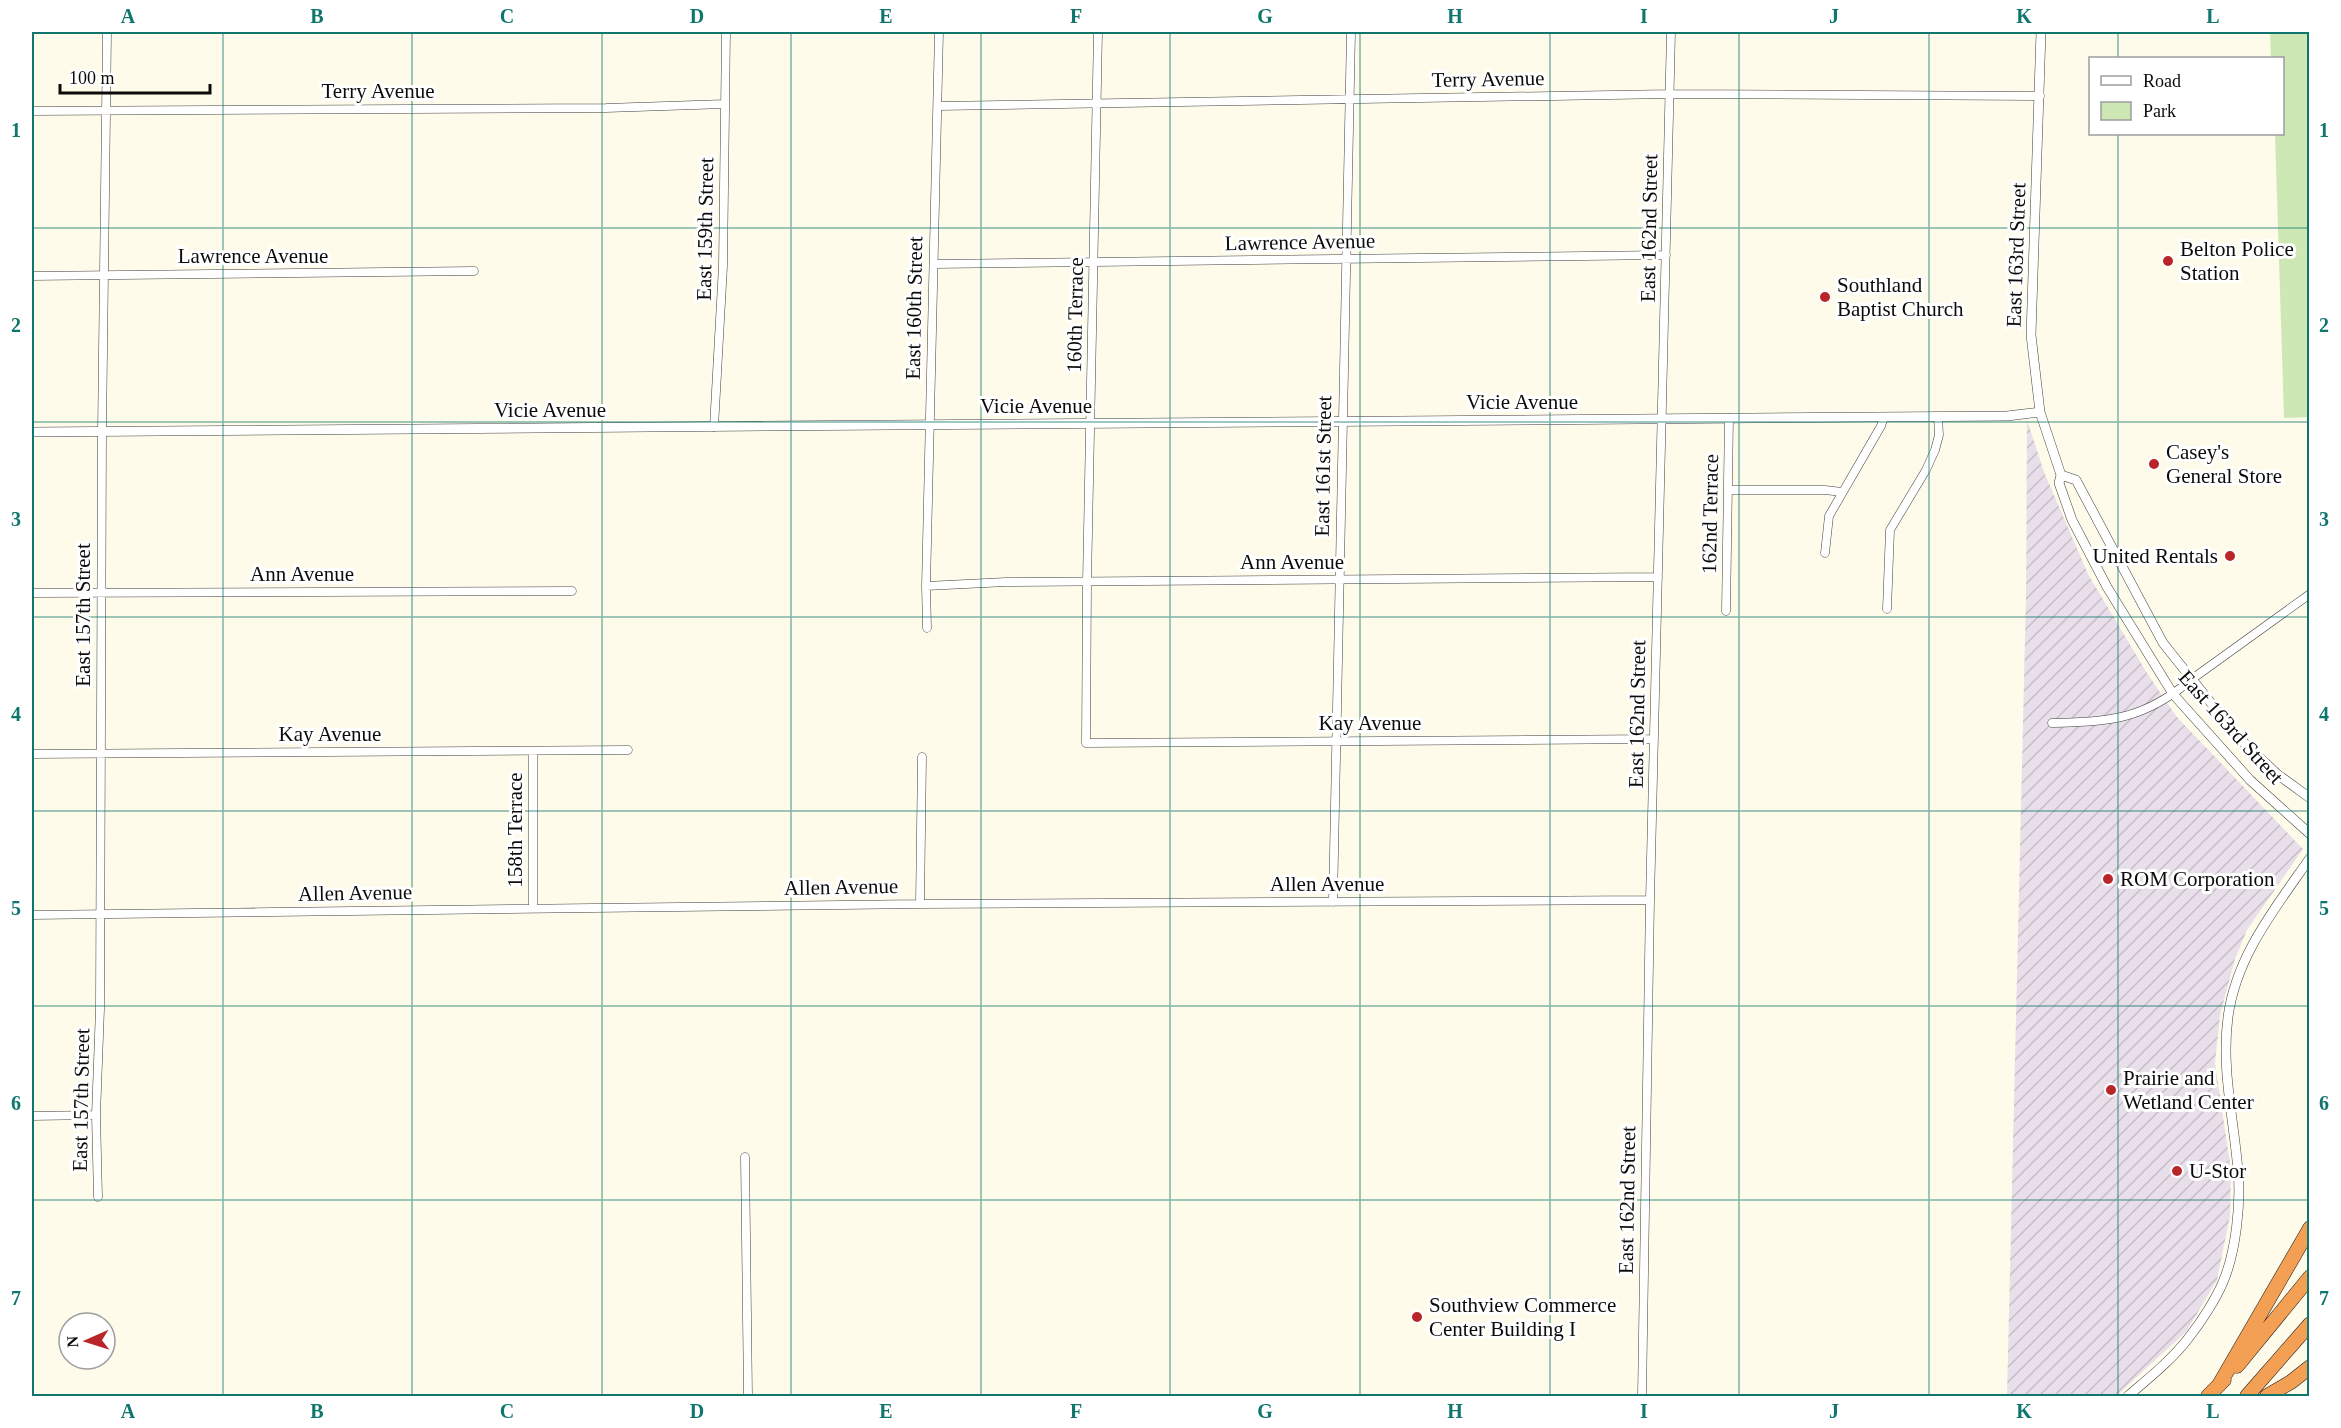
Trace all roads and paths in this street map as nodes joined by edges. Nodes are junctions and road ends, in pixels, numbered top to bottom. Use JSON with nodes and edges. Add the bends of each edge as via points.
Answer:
{"nodes":[{"id":1,"x":726,"y":32,"type":"edge"},
{"id":2,"x":939,"y":32,"type":"edge"},
{"id":3,"x":1098,"y":32,"type":"edge"},
{"id":4,"x":1351,"y":32,"type":"edge"},
{"id":5,"x":1671,"y":32,"type":"edge"},
{"id":6,"x":2041,"y":32,"type":"edge"},
{"id":7,"x":107,"y":33,"type":"edge"},
{"id":8,"x":1670,"y":94,"type":"junction"},
{"id":9,"x":2040,"y":96,"type":"junction"},
{"id":10,"x":1349,"y":99,"type":"junction"},
{"id":11,"x":1097,"y":103,"type":"junction"},
{"id":12,"x":724,"y":104,"type":"junction"},
{"id":13,"x":938,"y":106,"type":"junction"},
{"id":14,"x":106,"y":110,"type":"junction"},
{"id":15,"x":32,"y":111,"type":"edge"},
{"id":16,"x":1666,"y":255,"type":"junction"},
{"id":17,"x":1345,"y":259,"type":"junction"},
{"id":18,"x":1094,"y":262,"type":"junction"},
{"id":19,"x":934,"y":264,"type":"junction"},
{"id":20,"x":474,"y":271,"type":"dead end"},
{"id":21,"x":32,"y":276,"type":"edge"},
{"id":22,"x":103,"y":276,"type":"junction"},
{"id":23,"x":2040,"y":412,"type":"junction"},
{"id":24,"x":1884,"y":417,"type":"junction"},
{"id":25,"x":1938,"y":417,"type":"junction"},
{"id":26,"x":1729,"y":418,"type":"junction"},
{"id":27,"x":1662,"y":419,"type":"junction"},
{"id":28,"x":1342,"y":421,"type":"junction"},
{"id":29,"x":1090,"y":424,"type":"junction"},
{"id":30,"x":930,"y":425,"type":"junction"},
{"id":31,"x":714,"y":427,"type":"junction"},
{"id":32,"x":32,"y":432,"type":"edge"},
{"id":33,"x":102,"y":432,"type":"junction"},
{"id":34,"x":2061,"y":475,"type":"junction"},
{"id":35,"x":1728,"y":490,"type":"junction"},
{"id":36,"x":1842,"y":492,"type":"junction"},
{"id":37,"x":1825,"y":553,"type":"dead end"},
{"id":38,"x":1658,"y":577,"type":"junction"},
{"id":39,"x":1339,"y":580,"type":"junction"},
{"id":40,"x":1087,"y":582,"type":"junction"},
{"id":41,"x":926,"y":586,"type":"junction"},
{"id":42,"x":572,"y":591,"type":"dead end"},
{"id":43,"x":101,"y":592,"type":"junction"},
{"id":44,"x":32,"y":593,"type":"edge"},
{"id":45,"x":2310,"y":594,"type":"edge"},
{"id":46,"x":1887,"y":609,"type":"dead end"},
{"id":47,"x":1726,"y":611,"type":"dead end"},
{"id":48,"x":927,"y":628,"type":"dead end"},
{"id":49,"x":2192,"y":678,"type":"junction"},
{"id":50,"x":2173,"y":694,"type":"junction"},
{"id":51,"x":2052,"y":723,"type":"dead end"},
{"id":52,"x":1654,"y":739,"type":"junction"},
{"id":53,"x":1336,"y":741,"type":"junction"},
{"id":54,"x":1086,"y":743,"type":"joint"},
{"id":55,"x":628,"y":750,"type":"dead end"},
{"id":56,"x":533,"y":751,"type":"junction"},
{"id":57,"x":99,"y":753,"type":"junction"},
{"id":58,"x":32,"y":754,"type":"edge"},
{"id":59,"x":922,"y":757,"type":"dead end"},
{"id":60,"x":2310,"y":798,"type":"edge"},
{"id":61,"x":2310,"y":834,"type":"edge"},
{"id":62,"x":2310,"y":858,"type":"edge"},
{"id":63,"x":1650,"y":900,"type":"junction"},
{"id":64,"x":1334,"y":902,"type":"junction"},
{"id":65,"x":920,"y":904,"type":"junction"},
{"id":66,"x":533,"y":908,"type":"junction"},
{"id":67,"x":99,"y":914,"type":"junction"},
{"id":68,"x":32,"y":915,"type":"edge"},
{"id":69,"x":96,"y":1115,"type":"junction"},
{"id":70,"x":32,"y":1116,"type":"edge"},
{"id":71,"x":745,"y":1157,"type":"dead end"},
{"id":72,"x":98,"y":1197,"type":"dead end"},
{"id":73,"x":2310,"y":1228,"type":"edge"},
{"id":74,"x":2310,"y":1277,"type":"edge"},
{"id":75,"x":2310,"y":1324,"type":"edge"},
{"id":76,"x":2310,"y":1367,"type":"edge"},
{"id":77,"x":2219,"y":1385,"type":"junction"},
{"id":78,"x":748,"y":1396,"type":"edge"},
{"id":79,"x":1642,"y":1396,"type":"edge"},
{"id":80,"x":2128,"y":1396,"type":"edge"},
{"id":81,"x":2208,"y":1396,"type":"edge"},
{"id":82,"x":2247,"y":1396,"type":"edge"},
{"id":83,"x":2267,"y":1396,"type":"edge"}],
"edges":[{"from":1,"to":12,"type":"street","name":"East 159th Street"},
{"from":2,"to":13,"type":"street","name":"East 160th Street"},
{"from":3,"to":11,"type":"street","name":"160th Terrace"},
{"from":4,"to":10,"type":"street","name":"East 161st Street"},
{"from":5,"to":8,"type":"street","name":"East 162nd Street"},
{"from":6,"to":9,"type":"street","name":"East 163rd Street"},
{"from":7,"to":14,"type":"street","name":"East 157th Street"},
{"from":8,"to":9,"type":"street","name":"Terry Avenue"},
{"from":8,"to":10,"type":"street","name":"Terry Avenue"},
{"from":8,"to":16,"type":"street","name":"East 162nd Street"},
{"from":9,"to":23,"type":"street","name":"East 163rd Street","via":[[2031,335]]},
{"from":10,"to":11,"type":"street","name":"Terry Avenue"},
{"from":10,"to":17,"type":"street","name":"East 161st Street"},
{"from":11,"to":13,"type":"street","name":"Terry Avenue"},
{"from":11,"to":18,"type":"street","name":"160th Terrace"},
{"from":12,"to":14,"type":"street","name":"Terry Avenue"},
{"from":12,"to":31,"type":"street","name":"East 159th Street","via":[[723,266]]},
{"from":13,"to":19,"type":"street","name":"East 160th Street"},
{"from":14,"to":15,"type":"street","name":"Terry Avenue"},
{"from":14,"to":22,"type":"street","name":"East 157th Street"},
{"from":16,"to":17,"type":"street","name":"Lawrence Avenue"},
{"from":16,"to":27,"type":"street","name":"East 162nd Street"},
{"from":17,"to":18,"type":"street","name":"Lawrence Avenue"},
{"from":17,"to":28,"type":"street","name":"East 161st Street"},
{"from":18,"to":19,"type":"street","name":"Lawrence Avenue"},
{"from":18,"to":29,"type":"street","name":"160th Terrace"},
{"from":19,"to":30,"type":"street","name":"East 160th Street"},
{"from":20,"to":22,"type":"street","name":"Lawrence Avenue"},
{"from":21,"to":22,"type":"street","name":"Lawrence Avenue"},
{"from":22,"to":33,"type":"street","name":"East 157th Street"},
{"from":23,"to":25,"type":"street","name":"Vicie Avenue"},
{"from":23,"to":34,"type":"street","name":"East 163rd Street"},
{"from":24,"to":25,"type":"street","name":"Vicie Avenue"},
{"from":24,"to":26,"type":"street","name":"Vicie Avenue"},
{"from":24,"to":36,"type":"street"},
{"from":25,"to":46,"type":"street","via":[[1935,450],[1890,530]]},
{"from":26,"to":27,"type":"street","name":"Vicie Avenue"},
{"from":26,"to":35,"type":"street","name":"162nd Terrace"},
{"from":27,"to":28,"type":"street","name":"Vicie Avenue"},
{"from":27,"to":38,"type":"street","name":"East 162nd Street"},
{"from":28,"to":29,"type":"street","name":"Vicie Avenue"},
{"from":28,"to":39,"type":"street","name":"East 161st Street"},
{"from":29,"to":30,"type":"street","name":"Vicie Avenue"},
{"from":29,"to":40,"type":"street","name":"160th Terrace"},
{"from":30,"to":31,"type":"street","name":"Vicie Avenue"},
{"from":30,"to":41,"type":"street","name":"East 160th Street"},
{"from":31,"to":33,"type":"street","name":"Vicie Avenue"},
{"from":32,"to":33,"type":"street","name":"Vicie Avenue"},
{"from":33,"to":43,"type":"street","name":"East 157th Street"},
{"from":34,"to":49,"type":"street","name":"East 163rd Street","via":[[2076,480],[2163,643]]},
{"from":34,"to":50,"type":"street","name":"East 163rd Street","via":[[2059,483],[2072,520],[2107,587]]},
{"from":35,"to":36,"type":"street"},
{"from":35,"to":47,"type":"street","name":"162nd Terrace"},
{"from":36,"to":37,"type":"street","via":[[1829,516]]},
{"from":38,"to":39,"type":"street","name":"Ann Avenue"},
{"from":38,"to":52,"type":"street","name":"East 162nd Street"},
{"from":39,"to":40,"type":"street","name":"Ann Avenue"},
{"from":39,"to":53,"type":"street","name":"East 161st Street"},
{"from":40,"to":41,"type":"street","name":"Ann Avenue"},
{"from":40,"to":54,"type":"street","name":"160th Terrace"},
{"from":41,"to":48,"type":"street","name":"East 160th Street"},
{"from":42,"to":43,"type":"street","name":"Ann Avenue"},
{"from":43,"to":44,"type":"street","name":"Ann Avenue"},
{"from":43,"to":57,"type":"street","name":"East 157th Street"},
{"from":45,"to":49,"type":"street"},
{"from":49,"to":50,"type":"street"},
{"from":49,"to":60,"type":"street","name":"East 163rd Street","via":[[2239,738]]},
{"from":50,"to":51,"type":"street","via":[[2133,714],[2101,722]]},
{"from":50,"to":61,"type":"street","name":"East 163rd Street","via":[[2250,780]]},
{"from":52,"to":53,"type":"street","name":"Kay Avenue"},
{"from":52,"to":63,"type":"street","name":"East 162nd Street"},
{"from":53,"to":54,"type":"street","name":"Kay Avenue"},
{"from":53,"to":64,"type":"street","name":"East 161st Street"},
{"from":55,"to":56,"type":"street","name":"Kay Avenue"},
{"from":56,"to":57,"type":"street","name":"Kay Avenue"},
{"from":56,"to":66,"type":"street","name":"158th Terrace"},
{"from":57,"to":58,"type":"street","name":"Kay Avenue"},
{"from":57,"to":67,"type":"street","name":"East 157th Street"},
{"from":59,"to":65,"type":"street"},
{"from":62,"to":80,"type":"street","via":[[2256,936],[2240,972],[2228,1016],[2225,1062],[2238,1173],[2238,1213],[2223,1282],[2189,1337]]},
{"from":63,"to":64,"type":"street","name":"Allen Avenue"},
{"from":63,"to":79,"type":"street","name":"East 162nd Street"},
{"from":64,"to":65,"type":"street","name":"Allen Avenue"},
{"from":65,"to":66,"type":"street","name":"Allen Avenue"},
{"from":66,"to":67,"type":"street","name":"Allen Avenue"},
{"from":67,"to":68,"type":"street","name":"Allen Avenue"},
{"from":67,"to":69,"type":"street","name":"East 157th Street"},
{"from":69,"to":70,"type":"street"},
{"from":69,"to":72,"type":"street","name":"East 157th Street"},
{"from":71,"to":78,"type":"street"},
{"from":73,"to":77,"type":"highway"},
{"from":74,"to":77,"type":"highway"},
{"from":75,"to":82,"type":"highway"},
{"from":76,"to":83,"type":"highway"},
{"from":77,"to":81,"type":"highway"}]}
